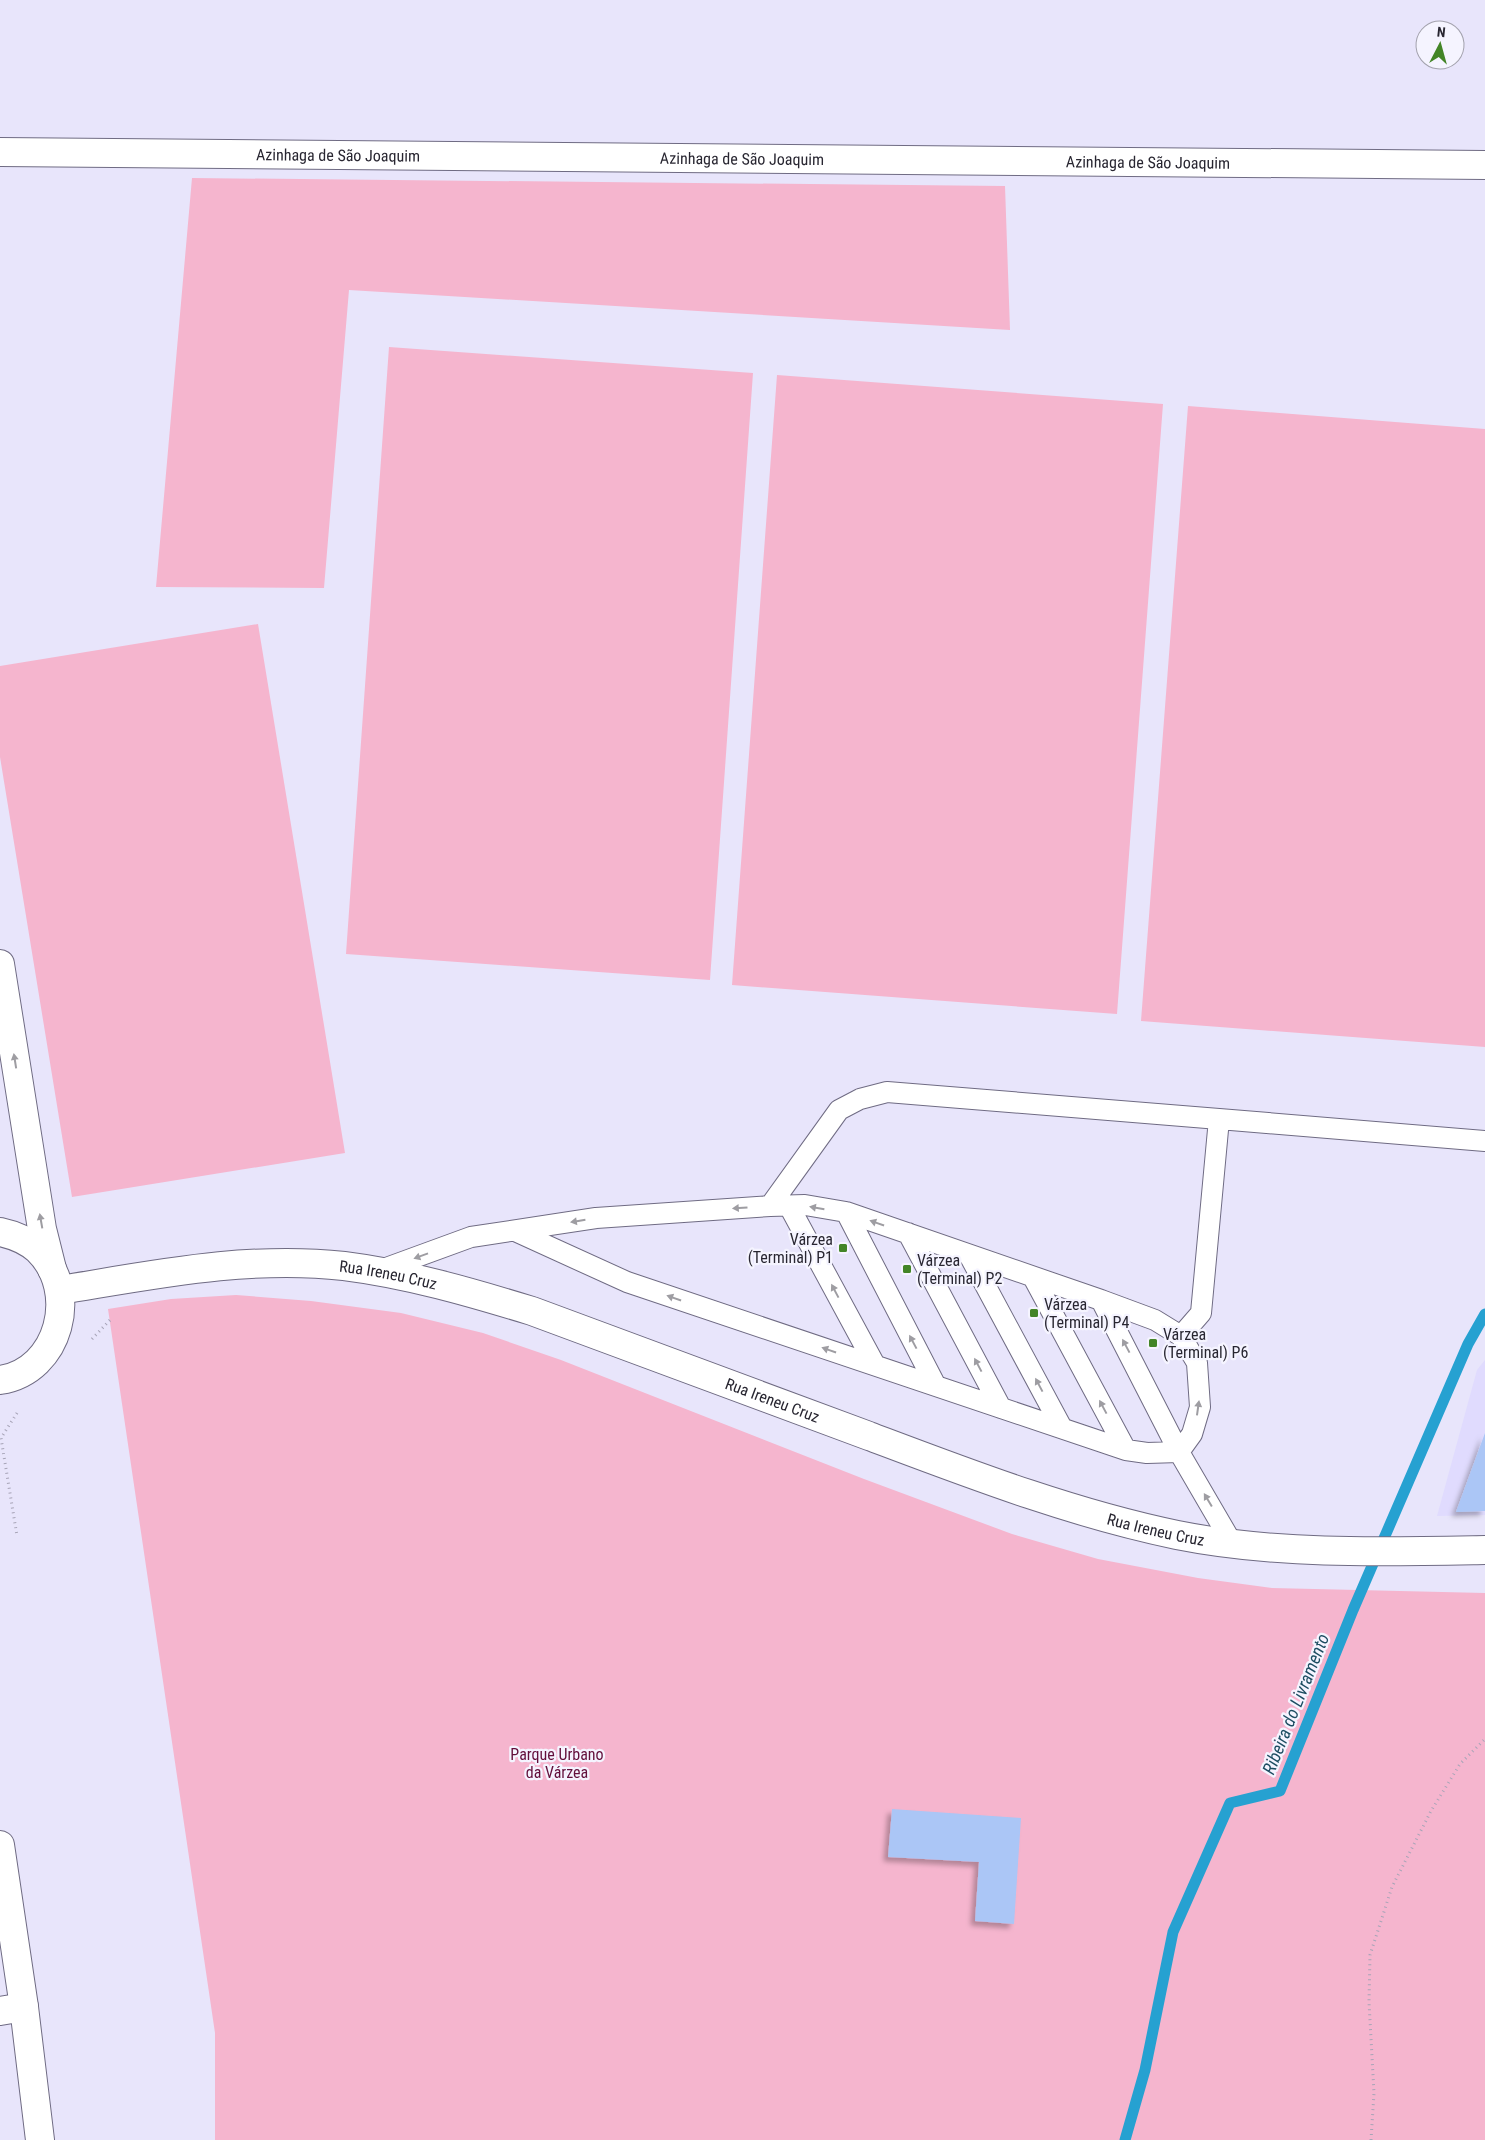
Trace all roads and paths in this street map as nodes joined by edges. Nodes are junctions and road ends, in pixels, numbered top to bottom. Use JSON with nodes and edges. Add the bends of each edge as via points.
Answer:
{"nodes":[{"id":1,"x":0,"y":152,"type":"edge"},
{"id":2,"x":1485,"y":165,"type":"edge"},
{"id":3,"x":0,"y":964,"type":"edge"},
{"id":4,"x":1219,"y":1119,"type":"junction"},
{"id":5,"x":1485,"y":1141,"type":"edge"},
{"id":6,"x":779,"y":1206,"type":"junction"},
{"id":7,"x":846,"y":1212,"type":"junction"},
{"id":8,"x":515,"y":1231,"type":"junction"},
{"id":9,"x":0,"y":1232,"type":"edge"},
{"id":10,"x":908,"y":1234,"type":"junction"},
{"id":11,"x":969,"y":1254,"type":"junction"},
{"id":12,"x":378,"y":1271,"type":"junction"},
{"id":13,"x":1033,"y":1277,"type":"junction"},
{"id":14,"x":56,"y":1279,"type":"junction"},
{"id":15,"x":1101,"y":1300,"type":"junction"},
{"id":16,"x":1181,"y":1336,"type":"junction"},
{"id":17,"x":875,"y":1365,"type":"junction"},
{"id":18,"x":0,"y":1380,"type":"edge"},
{"id":19,"x":936,"y":1386,"type":"junction"},
{"id":20,"x":1001,"y":1408,"type":"junction"},
{"id":21,"x":1062,"y":1428,"type":"junction"},
{"id":22,"x":1126,"y":1450,"type":"junction"},
{"id":23,"x":1179,"y":1452,"type":"junction"},
{"id":24,"x":1232,"y":1543,"type":"junction"},
{"id":25,"x":1485,"y":1550,"type":"edge"},
{"id":26,"x":1485,"y":1739,"type":"edge"},
{"id":27,"x":0,"y":1845,"type":"edge"},
{"id":28,"x":12,"y":2009,"type":"edge"},
{"id":29,"x":40,"y":2140,"type":"edge"},
{"id":30,"x":1371,"y":2140,"type":"edge"}],
"edges":[{"from":1,"to":2,"type":"street","name":"Azinhaga de São Joaquim"},
{"from":14,"to":3,"type":"street","one_way":true,"via":[[42,1229]]},
{"from":4,"to":5,"type":"lane"},
{"from":4,"to":6,"type":"lane","via":[[887,1092],[860,1099],[839,1110]]},
{"from":4,"to":16,"type":"lane","via":[[1201,1313]]},
{"from":7,"to":6,"type":"lane","one_way":true,"via":[[805,1205]]},
{"from":6,"to":8,"type":"lane","one_way":true,"via":[[596,1218]]},
{"from":17,"to":6,"type":"lane","one_way":true},
{"from":10,"to":7,"type":"lane","one_way":true},
{"from":19,"to":7,"type":"lane","one_way":true},
{"from":8,"to":12,"type":"lane","one_way":true,"via":[[471,1237]]},
{"from":17,"to":8,"type":"lane","one_way":true,"via":[[627,1282]]},
{"from":9,"to":14,"type":"street","via":[[18,1237],[38,1250]]},
{"from":10,"to":11,"type":"lane"},
{"from":20,"to":10,"type":"lane","one_way":true},
{"from":11,"to":13,"type":"lane"},
{"from":21,"to":11,"type":"lane","one_way":true},
{"from":12,"to":14,"type":"street","name":"Rua Ireneu Cruz","via":[[342,1266],[255,1264]]},
{"from":12,"to":24,"type":"street","name":"Rua Ireneu Cruz","via":[[471,1292],[532,1311],[970,1474],[1076,1510],[1178,1535]]},
{"from":13,"to":15,"type":"lane"},
{"from":22,"to":13,"type":"lane","one_way":true},
{"from":14,"to":18,"type":"street","via":[[61,1314],[55,1336],[43,1356],[25,1371]]},
{"from":15,"to":16,"type":"lane","via":[[1155,1320]]},
{"from":23,"to":15,"type":"lane","one_way":true},
{"from":23,"to":16,"type":"lane","one_way":true,"via":[[1192,1434],[1200,1407],[1197,1363]]},
{"from":17,"to":19,"type":"lane"},
{"from":19,"to":20,"type":"lane"},
{"from":20,"to":21,"type":"lane"},
{"from":21,"to":22,"type":"lane"},
{"from":22,"to":23,"type":"lane"},
{"from":24,"to":23,"type":"lane","one_way":true},
{"from":24,"to":25,"type":"street","name":"Rua Ireneu Cruz","via":[[1340,1551]]},
{"from":26,"to":30,"type":"path","via":[[1460,1764],[1431,1810],[1392,1887],[1370,1954],[1374,2093]]},
{"from":27,"to":28,"type":"street"},
{"from":28,"to":29,"type":"street"}]}
